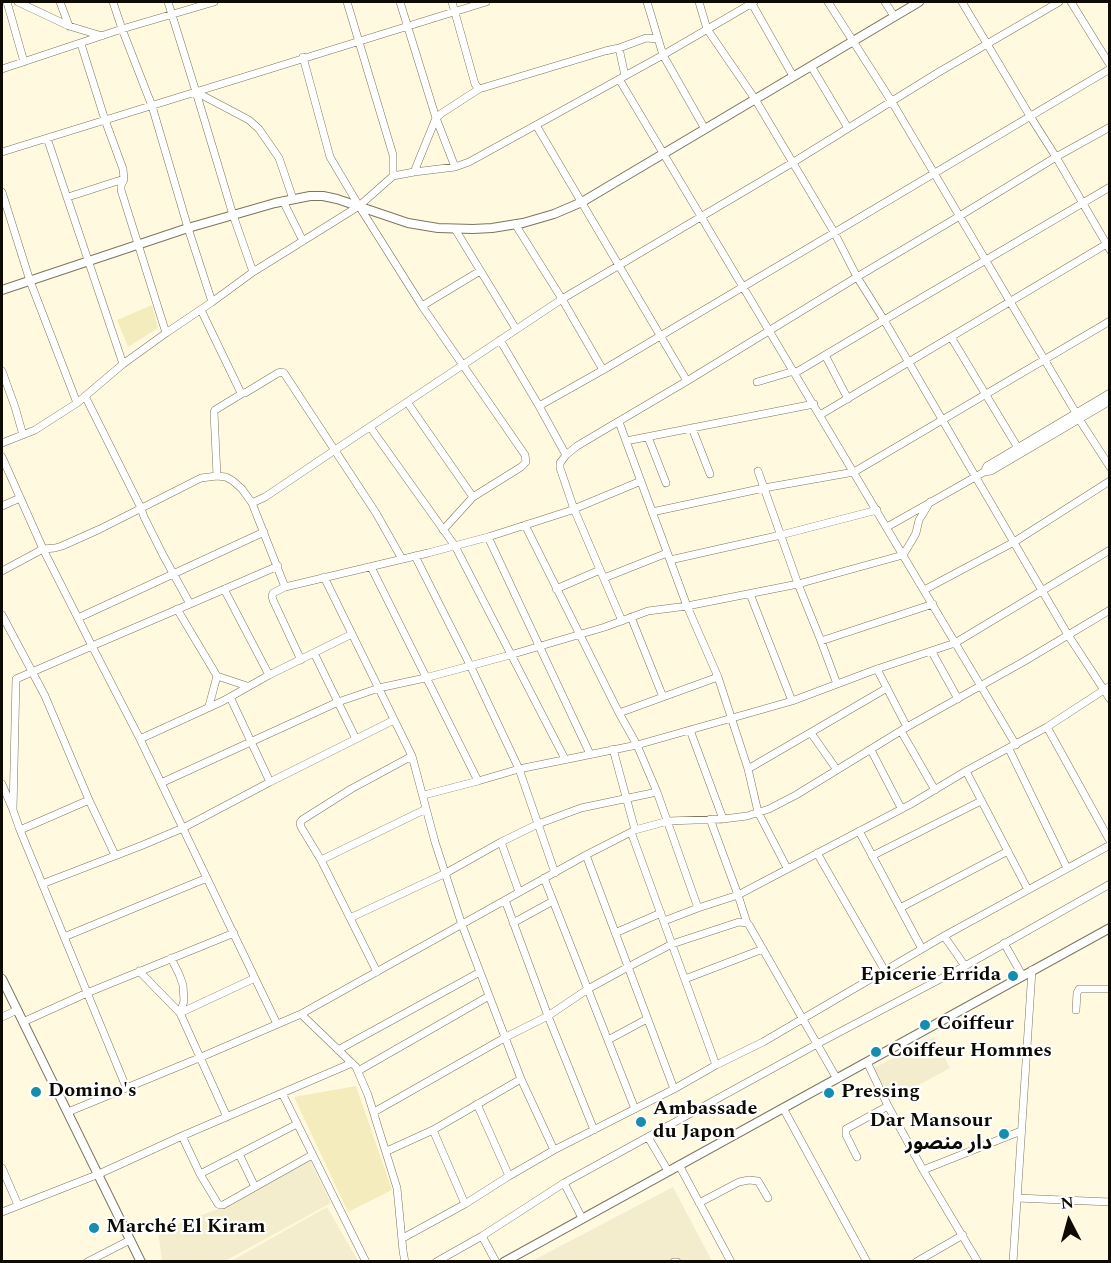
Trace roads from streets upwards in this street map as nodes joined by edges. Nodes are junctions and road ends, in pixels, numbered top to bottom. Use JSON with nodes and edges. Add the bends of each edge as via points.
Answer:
{"nodes":[{"id":1,"x":7,"y":2,"type":"edge"},
{"id":2,"x":18,"y":2,"type":"edge"},
{"id":3,"x":60,"y":2,"type":"edge"},
{"id":4,"x":113,"y":2,"type":"edge"},
{"id":5,"x":168,"y":2,"type":"edge"},
{"id":6,"x":214,"y":2,"type":"edge"},
{"id":7,"x":347,"y":2,"type":"edge"},
{"id":8,"x":400,"y":2,"type":"edge"},
{"id":9,"x":452,"y":2,"type":"edge"},
{"id":10,"x":486,"y":2,"type":"edge"},
{"id":11,"x":647,"y":2,"type":"edge"},
{"id":12,"x":699,"y":2,"type":"edge"},
{"id":13,"x":752,"y":2,"type":"edge"},
{"id":14,"x":828,"y":2,"type":"edge"},
{"id":15,"x":885,"y":2,"type":"edge"},
{"id":16,"x":919,"y":2,"type":"edge"},
{"id":17,"x":962,"y":2,"type":"edge"},
{"id":18,"x":1059,"y":2,"type":"edge"},
{"id":19,"x":1071,"y":2,"type":"edge"},
{"id":20,"x":455,"y":11,"type":"junction"},
{"id":21,"x":172,"y":15,"type":"junction"},
{"id":22,"x":894,"y":16,"type":"junction"},
{"id":23,"x":69,"y":26,"type":"junction"},
{"id":24,"x":408,"y":26,"type":"junction"},
{"id":25,"x":122,"y":29,"type":"junction"},
{"id":26,"x":707,"y":29,"type":"junction"},
{"id":27,"x":103,"y":36,"type":"junction"},
{"id":28,"x":658,"y":39,"type":"junction"},
{"id":29,"x":358,"y":41,"type":"junction"},
{"id":30,"x":852,"y":41,"type":"junction"},
{"id":31,"x":81,"y":44,"type":"junction"},
{"id":32,"x":987,"y":44,"type":"junction"},
{"id":33,"x":619,"y":48,"type":"junction"},
{"id":34,"x":663,"y":55,"type":"junction"},
{"id":35,"x":303,"y":57,"type":"junction"},
{"id":36,"x":24,"y":62,"type":"junction"},
{"id":37,"x":811,"y":66,"type":"junction"},
{"id":38,"x":1110,"y":67,"type":"edge"},
{"id":39,"x":2,"y":69,"type":"edge"},
{"id":40,"x":793,"y":76,"type":"junction"},
{"id":41,"x":622,"y":77,"type":"junction"},
{"id":42,"x":479,"y":89,"type":"junction"},
{"id":43,"x":196,"y":92,"type":"junction"},
{"id":44,"x":754,"y":99,"type":"junction"},
{"id":45,"x":892,"y":102,"type":"junction"},
{"id":46,"x":152,"y":106,"type":"junction"},
{"id":47,"x":1030,"y":116,"type":"junction"},
{"id":48,"x":436,"y":118,"type":"junction"},
{"id":49,"x":105,"y":120,"type":"junction"},
{"id":50,"x":536,"y":124,"type":"junction"},
{"id":51,"x":1110,"y":127,"type":"edge"},
{"id":52,"x":848,"y":128,"type":"junction"},
{"id":53,"x":705,"y":129,"type":"junction"},
{"id":54,"x":47,"y":138,"type":"junction"},
{"id":55,"x":2,"y":153,"type":"edge"},
{"id":56,"x":664,"y":153,"type":"junction"},
{"id":57,"x":1056,"y":157,"type":"junction"},
{"id":58,"x":792,"y":163,"type":"junction"},
{"id":59,"x":454,"y":167,"type":"junction"},
{"id":60,"x":414,"y":172,"type":"junction"},
{"id":61,"x":933,"y":173,"type":"junction"},
{"id":62,"x":393,"y":176,"type":"junction"},
{"id":63,"x":124,"y":179,"type":"junction"},
{"id":64,"x":1110,"y":187,"type":"edge"},
{"id":65,"x":2,"y":192,"type":"edge"},
{"id":66,"x":68,"y":197,"type":"junction"},
{"id":67,"x":293,"y":199,"type":"junction"},
{"id":68,"x":283,"y":201,"type":"junction"},
{"id":69,"x":582,"y":202,"type":"junction"},
{"id":70,"x":1083,"y":204,"type":"junction"},
{"id":71,"x":358,"y":206,"type":"junction"},
{"id":72,"x":233,"y":215,"type":"junction"},
{"id":73,"x":702,"y":217,"type":"junction"},
{"id":74,"x":958,"y":217,"type":"junction"},
{"id":75,"x":515,"y":224,"type":"junction"},
{"id":76,"x":188,"y":228,"type":"junction"},
{"id":77,"x":455,"y":229,"type":"junction"},
{"id":78,"x":834,"y":232,"type":"junction"},
{"id":79,"x":303,"y":242,"type":"junction"},
{"id":80,"x":139,"y":244,"type":"junction"},
{"id":81,"x":1108,"y":245,"type":"edge"},
{"id":82,"x":89,"y":261,"type":"junction"},
{"id":83,"x":985,"y":261,"type":"junction"},
{"id":84,"x":619,"y":265,"type":"junction"},
{"id":85,"x":480,"y":271,"type":"junction"},
{"id":86,"x":253,"y":272,"type":"junction"},
{"id":87,"x":857,"y":277,"type":"junction"},
{"id":88,"x":30,"y":281,"type":"junction"},
{"id":89,"x":743,"y":286,"type":"junction"},
{"id":90,"x":2,"y":290,"type":"edge"},
{"id":91,"x":562,"y":299,"type":"junction"},
{"id":92,"x":1010,"y":301,"type":"junction"},
{"id":93,"x":213,"y":302,"type":"junction"},
{"id":94,"x":422,"y":306,"type":"junction"},
{"id":95,"x":201,"y":310,"type":"junction"},
{"id":96,"x":884,"y":320,"type":"junction"},
{"id":97,"x":1110,"y":321,"type":"edge"},
{"id":98,"x":516,"y":329,"type":"junction"},
{"id":99,"x":770,"y":331,"type":"junction"},
{"id":100,"x":166,"y":333,"type":"junction"},
{"id":101,"x":660,"y":336,"type":"junction"},
{"id":102,"x":951,"y":337,"type":"junction"},
{"id":103,"x":500,"y":340,"type":"junction"},
{"id":104,"x":825,"y":355,"type":"junction"},
{"id":105,"x":1044,"y":359,"type":"junction"},
{"id":106,"x":909,"y":362,"type":"junction"},
{"id":107,"x":123,"y":364,"type":"junction"},
{"id":108,"x":462,"y":365,"type":"junction"},
{"id":109,"x":603,"y":370,"type":"junction"},
{"id":110,"x":2,"y":371,"type":"edge"},
{"id":111,"x":795,"y":372,"type":"junction"},
{"id":112,"x":687,"y":381,"type":"junction"},
{"id":113,"x":757,"y":382,"type":"dead end"},
{"id":114,"x":243,"y":393,"type":"junction"},
{"id":115,"x":1110,"y":393,"type":"edge"},
{"id":116,"x":985,"y":395,"type":"junction"},
{"id":117,"x":85,"y":396,"type":"junction"},
{"id":118,"x":848,"y":399,"type":"junction"},
{"id":119,"x":1110,"y":401,"type":"edge"},
{"id":120,"x":407,"y":402,"type":"junction"},
{"id":121,"x":77,"y":403,"type":"junction"},
{"id":122,"x":814,"y":404,"type":"junction"},
{"id":123,"x":539,"y":406,"type":"junction"},
{"id":124,"x":820,"y":415,"type":"junction"},
{"id":125,"x":1077,"y":416,"type":"junction"},
{"id":126,"x":942,"y":420,"type":"junction"},
{"id":127,"x":619,"y":422,"type":"junction"},
{"id":128,"x":370,"y":427,"type":"junction"},
{"id":129,"x":692,"y":428,"type":"junction"},
{"id":130,"x":23,"y":435,"type":"junction"},
{"id":131,"x":648,"y":437,"type":"junction"},
{"id":132,"x":626,"y":441,"type":"junction"},
{"id":133,"x":2,"y":443,"type":"edge"},
{"id":134,"x":1018,"y":448,"type":"junction"},
{"id":135,"x":335,"y":450,"type":"junction"},
{"id":136,"x":566,"y":455,"type":"junction"},
{"id":137,"x":2,"y":457,"type":"edge"},
{"id":138,"x":1110,"y":467,"type":"edge"},
{"id":139,"x":758,"y":471,"type":"dead end"},
{"id":140,"x":854,"y":472,"type":"junction"},
{"id":141,"x":984,"y":472,"type":"junction"},
{"id":142,"x":710,"y":474,"type":"dead end"},
{"id":143,"x":217,"y":476,"type":"junction"},
{"id":144,"x":975,"y":476,"type":"junction"},
{"id":145,"x":641,"y":481,"type":"junction"},
{"id":146,"x":1110,"y":481,"type":"edge"},
{"id":147,"x":666,"y":483,"type":"dead end"},
{"id":148,"x":764,"y":488,"type":"junction"},
{"id":149,"x":473,"y":497,"type":"junction"},
{"id":150,"x":20,"y":498,"type":"junction"},
{"id":151,"x":930,"y":502,"type":"junction"},
{"id":152,"x":252,"y":503,"type":"junction"},
{"id":153,"x":2,"y":506,"type":"edge"},
{"id":154,"x":141,"y":508,"type":"junction"},
{"id":155,"x":574,"y":508,"type":"junction"},
{"id":156,"x":877,"y":510,"type":"junction"},
{"id":157,"x":652,"y":512,"type":"junction"},
{"id":158,"x":525,"y":525,"type":"junction"},
{"id":159,"x":887,"y":527,"type":"junction"},
{"id":160,"x":443,"y":530,"type":"junction"},
{"id":161,"x":264,"y":532,"type":"junction"},
{"id":162,"x":781,"y":535,"type":"junction"},
{"id":163,"x":488,"y":537,"type":"junction"},
{"id":164,"x":1014,"y":542,"type":"junction"},
{"id":165,"x":455,"y":546,"type":"junction"},
{"id":166,"x":43,"y":549,"type":"junction"},
{"id":167,"x":1110,"y":550,"type":"edge"},
{"id":168,"x":903,"y":555,"type":"junction"},
{"id":169,"x":415,"y":556,"type":"junction"},
{"id":170,"x":668,"y":556,"type":"junction"},
{"id":171,"x":402,"y":559,"type":"junction"},
{"id":172,"x":278,"y":566,"type":"junction"},
{"id":173,"x":371,"y":567,"type":"junction"},
{"id":174,"x":600,"y":570,"type":"junction"},
{"id":175,"x":2,"y":571,"type":"edge"},
{"id":176,"x":174,"y":574,"type":"junction"},
{"id":177,"x":324,"y":577,"type":"junction"},
{"id":178,"x":604,"y":578,"type":"junction"},
{"id":179,"x":798,"y":584,"type":"junction"},
{"id":180,"x":285,"y":587,"type":"junction"},
{"id":181,"x":224,"y":589,"type":"junction"},
{"id":182,"x":556,"y":589,"type":"junction"},
{"id":183,"x":924,"y":590,"type":"junction"},
{"id":184,"x":1042,"y":590,"type":"junction"},
{"id":185,"x":750,"y":594,"type":"junction"},
{"id":186,"x":190,"y":604,"type":"junction"},
{"id":187,"x":933,"y":604,"type":"junction"},
{"id":188,"x":687,"y":606,"type":"junction"},
{"id":189,"x":177,"y":609,"type":"junction"},
{"id":190,"x":1110,"y":610,"type":"edge"},
{"id":191,"x":2,"y":615,"type":"edge"},
{"id":192,"x":631,"y":616,"type":"junction"},
{"id":193,"x":78,"y":618,"type":"junction"},
{"id":194,"x":622,"y":621,"type":"junction"},
{"id":195,"x":352,"y":634,"type":"junction"},
{"id":196,"x":579,"y":634,"type":"junction"},
{"id":197,"x":1068,"y":635,"type":"junction"},
{"id":198,"x":821,"y":641,"type":"junction"},
{"id":199,"x":955,"y":643,"type":"junction"},
{"id":200,"x":92,"y":646,"type":"junction"},
{"id":201,"x":539,"y":646,"type":"junction"},
{"id":202,"x":932,"y":652,"type":"junction"},
{"id":203,"x":314,"y":653,"type":"junction"},
{"id":204,"x":510,"y":655,"type":"junction"},
{"id":205,"x":301,"y":660,"type":"junction"},
{"id":206,"x":470,"y":665,"type":"junction"},
{"id":207,"x":878,"y":669,"type":"junction"},
{"id":208,"x":32,"y":672,"type":"junction"},
{"id":209,"x":269,"y":675,"type":"junction"},
{"id":210,"x":217,"y":676,"type":"junction"},
{"id":211,"x":718,"y":677,"type":"junction"},
{"id":212,"x":425,"y":678,"type":"junction"},
{"id":213,"x":837,"y":684,"type":"junction"},
{"id":214,"x":247,"y":686,"type":"junction"},
{"id":215,"x":981,"y":686,"type":"junction"},
{"id":216,"x":1107,"y":687,"type":"edge"},
{"id":217,"x":379,"y":688,"type":"junction"},
{"id":218,"x":887,"y":688,"type":"junction"},
{"id":219,"x":230,"y":697,"type":"junction"},
{"id":220,"x":663,"y":697,"type":"junction"},
{"id":221,"x":958,"y":699,"type":"junction"},
{"id":222,"x":1110,"y":699,"type":"edge"},
{"id":223,"x":792,"y":701,"type":"junction"},
{"id":224,"x":338,"y":702,"type":"junction"},
{"id":225,"x":209,"y":706,"type":"junction"},
{"id":226,"x":618,"y":713,"type":"junction"},
{"id":227,"x":733,"y":718,"type":"junction"},
{"id":228,"x":394,"y":720,"type":"junction"},
{"id":229,"x":1047,"y":727,"type":"junction"},
{"id":230,"x":904,"y":729,"type":"junction"},
{"id":231,"x":690,"y":730,"type":"junction"},
{"id":232,"x":811,"y":733,"type":"junction"},
{"id":233,"x":140,"y":739,"type":"junction"},
{"id":234,"x":356,"y":739,"type":"junction"},
{"id":235,"x":251,"y":741,"type":"junction"},
{"id":236,"x":637,"y":745,"type":"junction"},
{"id":237,"x":1016,"y":745,"type":"junction"},
{"id":238,"x":1009,"y":749,"type":"junction"},
{"id":239,"x":613,"y":750,"type":"junction"},
{"id":240,"x":871,"y":750,"type":"junction"},
{"id":241,"x":590,"y":754,"type":"junction"},
{"id":242,"x":412,"y":756,"type":"junction"},
{"id":243,"x":565,"y":759,"type":"junction"},
{"id":244,"x":519,"y":769,"type":"junction"},
{"id":245,"x":748,"y":769,"type":"junction"},
{"id":246,"x":837,"y":770,"type":"junction"},
{"id":247,"x":966,"y":771,"type":"junction"},
{"id":248,"x":478,"y":781,"type":"junction"},
{"id":249,"x":270,"y":782,"type":"junction"},
{"id":250,"x":161,"y":783,"type":"junction"},
{"id":251,"x":2,"y":784,"type":"edge"},
{"id":252,"x":935,"y":790,"type":"junction"},
{"id":253,"x":657,"y":792,"type":"junction"},
{"id":254,"x":424,"y":795,"type":"junction"},
{"id":255,"x":627,"y":799,"type":"junction"},
{"id":256,"x":89,"y":800,"type":"junction"},
{"id":257,"x":981,"y":801,"type":"junction"},
{"id":258,"x":901,"y":808,"type":"junction"},
{"id":259,"x":426,"y":809,"type":"junction"},
{"id":260,"x":13,"y":810,"type":"junction"},
{"id":261,"x":758,"y":812,"type":"junction"},
{"id":262,"x":710,"y":819,"type":"junction"},
{"id":263,"x":723,"y":819,"type":"junction"},
{"id":264,"x":668,"y":821,"type":"junction"},
{"id":265,"x":538,"y":824,"type":"junction"},
{"id":266,"x":183,"y":828,"type":"junction"},
{"id":267,"x":20,"y":831,"type":"junction"},
{"id":268,"x":633,"y":831,"type":"junction"},
{"id":269,"x":858,"y":831,"type":"junction"},
{"id":270,"x":501,"y":842,"type":"junction"},
{"id":271,"x":1110,"y":843,"type":"edge"},
{"id":272,"x":1008,"y":850,"type":"junction"},
{"id":273,"x":816,"y":853,"type":"junction"},
{"id":274,"x":115,"y":855,"type":"junction"},
{"id":275,"x":586,"y":855,"type":"junction"},
{"id":276,"x":872,"y":856,"type":"junction"},
{"id":277,"x":321,"y":860,"type":"junction"},
{"id":278,"x":787,"y":868,"type":"junction"},
{"id":279,"x":1067,"y":868,"type":"junction"},
{"id":280,"x":446,"y":873,"type":"junction"},
{"id":281,"x":555,"y":873,"type":"junction"},
{"id":282,"x":207,"y":878,"type":"junction"},
{"id":283,"x":544,"y":879,"type":"junction"},
{"id":284,"x":42,"y":884,"type":"junction"},
{"id":285,"x":1110,"y":884,"type":"edge"},
{"id":286,"x":1028,"y":890,"type":"junction"},
{"id":287,"x":519,"y":892,"type":"junction"},
{"id":288,"x":738,"y":895,"type":"junction"},
{"id":289,"x":505,"y":900,"type":"junction"},
{"id":290,"x":553,"y":901,"type":"junction"},
{"id":291,"x":698,"y":908,"type":"junction"},
{"id":292,"x":900,"y":908,"type":"junction"},
{"id":293,"x":660,"y":913,"type":"junction"},
{"id":294,"x":350,"y":918,"type":"junction"},
{"id":295,"x":664,"y":921,"type":"junction"},
{"id":296,"x":513,"y":923,"type":"junction"},
{"id":297,"x":747,"y":923,"type":"junction"},
{"id":298,"x":462,"y":925,"type":"junction"},
{"id":299,"x":1110,"y":928,"type":"edge"},
{"id":300,"x":234,"y":933,"type":"junction"},
{"id":301,"x":615,"y":933,"type":"junction"},
{"id":302,"x":944,"y":936,"type":"junction"},
{"id":303,"x":64,"y":937,"type":"junction"},
{"id":304,"x":672,"y":944,"type":"junction"},
{"id":305,"x":1004,"y":944,"type":"junction"},
{"id":306,"x":763,"y":949,"type":"junction"},
{"id":307,"x":922,"y":949,"type":"junction"},
{"id":308,"x":171,"y":958,"type":"junction"},
{"id":309,"x":965,"y":966,"type":"junction"},
{"id":310,"x":628,"y":967,"type":"junction"},
{"id":311,"x":1032,"y":970,"type":"junction"},
{"id":312,"x":140,"y":971,"type":"junction"},
{"id":313,"x":885,"y":971,"type":"junction"},
{"id":314,"x":377,"y":972,"type":"junction"},
{"id":315,"x":480,"y":972,"type":"junction"},
{"id":316,"x":1022,"y":975,"type":"junction"},
{"id":317,"x":255,"y":978,"type":"junction"},
{"id":318,"x":2,"y":979,"type":"edge"},
{"id":319,"x":685,"y":979,"type":"junction"},
{"id":320,"x":1110,"y":989,"type":"edge"},
{"id":321,"x":588,"y":990,"type":"junction"},
{"id":322,"x":87,"y":993,"type":"junction"},
{"id":323,"x":489,"y":996,"type":"junction"},
{"id":324,"x":17,"y":1010,"type":"junction"},
{"id":325,"x":1077,"y":1010,"type":"dead end"},
{"id":326,"x":180,"y":1012,"type":"junction"},
{"id":327,"x":301,"y":1014,"type":"junction"},
{"id":328,"x":548,"y":1016,"type":"junction"},
{"id":329,"x":2,"y":1017,"type":"edge"},
{"id":330,"x":647,"y":1019,"type":"junction"},
{"id":331,"x":802,"y":1020,"type":"junction"},
{"id":332,"x":23,"y":1022,"type":"junction"},
{"id":333,"x":277,"y":1024,"type":"junction"},
{"id":334,"x":506,"y":1037,"type":"junction"},
{"id":335,"x":608,"y":1040,"type":"junction"},
{"id":336,"x":817,"y":1044,"type":"junction"},
{"id":337,"x":338,"y":1050,"type":"junction"},
{"id":338,"x":200,"y":1058,"type":"junction"},
{"id":339,"x":867,"y":1062,"type":"junction"},
{"id":340,"x":352,"y":1063,"type":"junction"},
{"id":341,"x":716,"y":1065,"type":"junction"},
{"id":342,"x":358,"y":1071,"type":"junction"},
{"id":343,"x":521,"y":1079,"type":"junction"},
{"id":344,"x":837,"y":1079,"type":"junction"},
{"id":345,"x":126,"y":1087,"type":"junction"},
{"id":346,"x":674,"y":1089,"type":"junction"},
{"id":347,"x":282,"y":1093,"type":"junction"},
{"id":348,"x":477,"y":1104,"type":"junction"},
{"id":349,"x":888,"y":1106,"type":"junction"},
{"id":350,"x":783,"y":1108,"type":"junction"},
{"id":351,"x":635,"y":1109,"type":"junction"},
{"id":352,"x":68,"y":1112,"type":"junction"},
{"id":353,"x":374,"y":1112,"type":"junction"},
{"id":354,"x":227,"y":1117,"type":"junction"},
{"id":355,"x":297,"y":1124,"type":"junction"},
{"id":356,"x":433,"y":1130,"type":"junction"},
{"id":357,"x":594,"y":1130,"type":"junction"},
{"id":358,"x":1021,"y":1131,"type":"junction"},
{"id":359,"x":182,"y":1136,"type":"junction"},
{"id":360,"x":648,"y":1137,"type":"junction"},
{"id":361,"x":554,"y":1150,"type":"junction"},
{"id":362,"x":387,"y":1151,"type":"junction"},
{"id":363,"x":239,"y":1154,"type":"junction"},
{"id":364,"x":312,"y":1155,"type":"junction"},
{"id":365,"x":857,"y":1157,"type":"dead end"},
{"id":366,"x":679,"y":1165,"type":"junction"},
{"id":367,"x":2,"y":1168,"type":"edge"},
{"id":368,"x":923,"y":1170,"type":"junction"},
{"id":369,"x":668,"y":1171,"type":"junction"},
{"id":370,"x":99,"y":1174,"type":"junction"},
{"id":371,"x":200,"y":1174,"type":"junction"},
{"id":372,"x":509,"y":1176,"type":"junction"},
{"id":373,"x":564,"y":1183,"type":"junction"},
{"id":374,"x":255,"y":1187,"type":"junction"},
{"id":375,"x":768,"y":1198,"type":"dead end"},
{"id":376,"x":1017,"y":1198,"type":"junction"},
{"id":377,"x":1110,"y":1202,"type":"edge"},
{"id":378,"x":699,"y":1203,"type":"junction"},
{"id":379,"x":465,"y":1204,"type":"junction"},
{"id":380,"x":18,"y":1206,"type":"junction"},
{"id":381,"x":2,"y":1212,"type":"edge"},
{"id":382,"x":582,"y":1218,"type":"junction"},
{"id":383,"x":963,"y":1235,"type":"junction"},
{"id":384,"x":482,"y":1236,"type":"junction"},
{"id":385,"x":403,"y":1238,"type":"junction"},
{"id":386,"x":130,"y":1240,"type":"junction"},
{"id":387,"x":87,"y":1262,"type":"edge"},
{"id":388,"x":141,"y":1262,"type":"edge"},
{"id":389,"x":366,"y":1262,"type":"edge"},
{"id":390,"x":405,"y":1262,"type":"edge"},
{"id":391,"x":436,"y":1262,"type":"edge"},
{"id":392,"x":496,"y":1262,"type":"edge"},
{"id":393,"x":504,"y":1262,"type":"edge"},
{"id":394,"x":730,"y":1262,"type":"edge"},
{"id":395,"x":867,"y":1262,"type":"edge"},
{"id":396,"x":916,"y":1262,"type":"edge"},
{"id":397,"x":978,"y":1262,"type":"edge"},
{"id":398,"x":1013,"y":1262,"type":"edge"}],
"edges":[{"from":1,"to":36,"type":"street"},
{"from":2,"to":23,"type":"street"},
{"from":3,"to":23,"type":"street"},
{"from":4,"to":25,"type":"street"},
{"from":5,"to":21,"type":"street"},
{"from":6,"to":21,"type":"street"},
{"from":7,"to":29,"type":"street"},
{"from":8,"to":24,"type":"street"},
{"from":9,"to":20,"type":"street"},
{"from":10,"to":20,"type":"street"},
{"from":11,"to":28,"type":"street"},
{"from":12,"to":26,"type":"street"},
{"from":13,"to":26,"type":"street"},
{"from":13,"to":40,"type":"street"},
{"from":14,"to":30,"type":"street"},
{"from":15,"to":22,"type":"street"},
{"from":16,"to":22,"type":"street"},
{"from":17,"to":32,"type":"street"},
{"from":18,"to":32,"type":"street"},
{"from":19,"to":38,"type":"street"},
{"from":20,"to":24,"type":"street"},
{"from":20,"to":42,"type":"street"},
{"from":21,"to":25,"type":"street"},
{"from":21,"to":43,"type":"street"},
{"from":22,"to":30,"type":"street"},
{"from":23,"to":27,"type":"street"},
{"from":24,"to":29,"type":"street"},
{"from":24,"to":48,"type":"street"},
{"from":25,"to":27,"type":"street"},
{"from":25,"to":46,"type":"street"},
{"from":26,"to":34,"type":"street"},
{"from":26,"to":44,"type":"street"},
{"from":27,"to":31,"type":"street"},
{"from":28,"to":33,"type":"street","via":[[646,38]]},
{"from":28,"to":34,"type":"street"},
{"from":29,"to":35,"type":"street"},
{"from":29,"to":62,"type":"street","via":[[393,155]]},
{"from":30,"to":37,"type":"street"},
{"from":30,"to":45,"type":"street"},
{"from":31,"to":36,"type":"street"},
{"from":31,"to":49,"type":"street"},
{"from":32,"to":45,"type":"street"},
{"from":32,"to":47,"type":"street"},
{"from":33,"to":41,"type":"street"},
{"from":33,"to":42,"type":"street"},
{"from":34,"to":41,"type":"street"},
{"from":34,"to":53,"type":"street"},
{"from":35,"to":43,"type":"street"},
{"from":35,"to":71,"type":"street","via":[[330,157]]},
{"from":36,"to":39,"type":"street"},
{"from":37,"to":40,"type":"street"},
{"from":37,"to":52,"type":"street"},
{"from":38,"to":47,"type":"street"},
{"from":40,"to":44,"type":"street"},
{"from":41,"to":50,"type":"street"},
{"from":41,"to":56,"type":"street"},
{"from":42,"to":48,"type":"street"},
{"from":43,"to":46,"type":"street"},
{"from":43,"to":67,"type":"street","via":[[259,129],[279,158]]},
{"from":43,"to":72,"type":"street"},
{"from":44,"to":53,"type":"street"},
{"from":44,"to":58,"type":"street"},
{"from":45,"to":52,"type":"street"},
{"from":45,"to":61,"type":"street"},
{"from":46,"to":49,"type":"street"},
{"from":46,"to":76,"type":"street"},
{"from":47,"to":57,"type":"street"},
{"from":47,"to":61,"type":"street"},
{"from":48,"to":59,"type":"street"},
{"from":48,"to":60,"type":"street"},
{"from":49,"to":54,"type":"street"},
{"from":49,"to":63,"type":"street"},
{"from":50,"to":59,"type":"street"},
{"from":50,"to":69,"type":"street"},
{"from":51,"to":57,"type":"street"},
{"from":52,"to":58,"type":"street"},
{"from":53,"to":56,"type":"street"},
{"from":54,"to":55,"type":"street"},
{"from":54,"to":66,"type":"street"},
{"from":56,"to":69,"type":"street"},
{"from":56,"to":73,"type":"street"},
{"from":57,"to":70,"type":"street"},
{"from":57,"to":74,"type":"street"},
{"from":58,"to":73,"type":"street"},
{"from":58,"to":78,"type":"street"},
{"from":59,"to":60,"type":"street"},
{"from":60,"to":62,"type":"street"},
{"from":61,"to":74,"type":"street"},
{"from":61,"to":78,"type":"street"},
{"from":62,"to":71,"type":"street"},
{"from":63,"to":66,"type":"street"},
{"from":63,"to":80,"type":"street","via":[[121,190]]},
{"from":64,"to":70,"type":"street"},
{"from":65,"to":88,"type":"street"},
{"from":66,"to":82,"type":"street"},
{"from":67,"to":68,"type":"street"},
{"from":67,"to":71,"type":"street","via":[[322,196]]},
{"from":68,"to":72,"type":"street"},
{"from":68,"to":79,"type":"street"},
{"from":69,"to":75,"type":"street"},
{"from":69,"to":84,"type":"street"},
{"from":70,"to":81,"type":"street"},
{"from":70,"to":83,"type":"street"},
{"from":71,"to":77,"type":"street","via":[[408,223]]},
{"from":71,"to":79,"type":"street"},
{"from":71,"to":94,"type":"street"},
{"from":72,"to":76,"type":"street"},
{"from":72,"to":86,"type":"street"},
{"from":73,"to":84,"type":"street"},
{"from":73,"to":89,"type":"street"},
{"from":74,"to":83,"type":"street"},
{"from":74,"to":87,"type":"street"},
{"from":75,"to":77,"type":"street"},
{"from":75,"to":91,"type":"street"},
{"from":76,"to":80,"type":"street"},
{"from":76,"to":93,"type":"street"},
{"from":77,"to":85,"type":"street"},
{"from":78,"to":87,"type":"street"},
{"from":78,"to":89,"type":"street"},
{"from":79,"to":86,"type":"street"},
{"from":80,"to":82,"type":"street"},
{"from":80,"to":100,"type":"street"},
{"from":81,"to":92,"type":"street"},
{"from":82,"to":88,"type":"street"},
{"from":82,"to":107,"type":"street"},
{"from":83,"to":92,"type":"street"},
{"from":83,"to":96,"type":"street"},
{"from":84,"to":91,"type":"street"},
{"from":84,"to":101,"type":"street"},
{"from":85,"to":94,"type":"street"},
{"from":85,"to":98,"type":"street"},
{"from":86,"to":93,"type":"street"},
{"from":87,"to":96,"type":"street"},
{"from":87,"to":99,"type":"street"},
{"from":88,"to":90,"type":"street"},
{"from":88,"to":121,"type":"street"},
{"from":89,"to":99,"type":"street"},
{"from":89,"to":101,"type":"street"},
{"from":91,"to":98,"type":"street"},
{"from":91,"to":109,"type":"street"},
{"from":92,"to":102,"type":"street"},
{"from":92,"to":105,"type":"street"},
{"from":93,"to":95,"type":"street"},
{"from":94,"to":108,"type":"street"},
{"from":95,"to":100,"type":"street"},
{"from":95,"to":114,"type":"street"},
{"from":96,"to":104,"type":"street"},
{"from":96,"to":106,"type":"street"},
{"from":97,"to":105,"type":"street"},
{"from":98,"to":103,"type":"street"},
{"from":99,"to":111,"type":"street"},
{"from":99,"to":112,"type":"street"},
{"from":100,"to":107,"type":"street"},
{"from":101,"to":109,"type":"street"},
{"from":101,"to":112,"type":"street"},
{"from":102,"to":106,"type":"street"},
{"from":102,"to":116,"type":"street"},
{"from":103,"to":108,"type":"street"},
{"from":103,"to":123,"type":"street"},
{"from":104,"to":111,"type":"street"},
{"from":104,"to":118,"type":"street"},
{"from":105,"to":116,"type":"street"},
{"from":105,"to":125,"type":"street"},
{"from":106,"to":118,"type":"street"},
{"from":106,"to":126,"type":"street"},
{"from":107,"to":117,"type":"street"},
{"from":108,"to":120,"type":"street"},
{"from":108,"to":149,"type":"street","via":[[525,455],[526,462]]},
{"from":109,"to":123,"type":"street"},
{"from":110,"to":130,"type":"street"},
{"from":111,"to":113,"type":"street"},
{"from":111,"to":122,"type":"street"},
{"from":112,"to":127,"type":"street"},
{"from":114,"to":135,"type":"street","via":[[282,372]]},
{"from":114,"to":143,"type":"street","via":[[214,412]]},
{"from":115,"to":125,"type":"street"},
{"from":116,"to":126,"type":"street"},
{"from":116,"to":134,"type":"street"},
{"from":117,"to":121,"type":"street"},
{"from":117,"to":154,"type":"street"},
{"from":118,"to":124,"type":"street"},
{"from":119,"to":125,"type":"street"},
{"from":120,"to":128,"type":"street"},
{"from":120,"to":149,"type":"street"},
{"from":121,"to":130,"type":"street"},
{"from":122,"to":124,"type":"street"},
{"from":122,"to":129,"type":"street"},
{"from":123,"to":136,"type":"street"},
{"from":124,"to":140,"type":"street"},
{"from":125,"to":134,"type":"street"},
{"from":125,"to":138,"type":"street"},
{"from":125,"to":141,"type":"street","via":[[992,471]]},
{"from":126,"to":140,"type":"street"},
{"from":126,"to":144,"type":"street"},
{"from":127,"to":132,"type":"street"},
{"from":127,"to":136,"type":"street"},
{"from":128,"to":135,"type":"street"},
{"from":128,"to":160,"type":"street"},
{"from":129,"to":131,"type":"street"},
{"from":129,"to":142,"type":"street"},
{"from":130,"to":133,"type":"street"},
{"from":131,"to":132,"type":"street"},
{"from":131,"to":147,"type":"street"},
{"from":132,"to":145,"type":"street"},
{"from":134,"to":141,"type":"street","via":[[987,466]]},
{"from":135,"to":152,"type":"street"},
{"from":135,"to":171,"type":"street"},
{"from":136,"to":155,"type":"street","via":[[560,468]]},
{"from":137,"to":150,"type":"street"},
{"from":139,"to":148,"type":"street"},
{"from":140,"to":148,"type":"street"},
{"from":140,"to":156,"type":"street"},
{"from":141,"to":144,"type":"street"},
{"from":143,"to":152,"type":"street","via":[[233,481]]},
{"from":143,"to":154,"type":"street","via":[[201,478]]},
{"from":144,"to":151,"type":"street"},
{"from":144,"to":164,"type":"street"},
{"from":145,"to":155,"type":"street"},
{"from":145,"to":157,"type":"street"},
{"from":146,"to":164,"type":"street"},
{"from":148,"to":157,"type":"street"},
{"from":148,"to":162,"type":"street"},
{"from":149,"to":160,"type":"street"},
{"from":150,"to":153,"type":"street"},
{"from":150,"to":166,"type":"street"},
{"from":151,"to":159,"type":"street"},
{"from":151,"to":168,"type":"street"},
{"from":152,"to":161,"type":"street"},
{"from":154,"to":166,"type":"street","via":[[62,546]]},
{"from":154,"to":176,"type":"street"},
{"from":155,"to":158,"type":"street"},
{"from":155,"to":174,"type":"street"},
{"from":156,"to":159,"type":"street"},
{"from":156,"to":162,"type":"street"},
{"from":157,"to":170,"type":"street"},
{"from":158,"to":163,"type":"street"},
{"from":158,"to":182,"type":"street"},
{"from":159,"to":168,"type":"street"},
{"from":160,"to":165,"type":"street"},
{"from":161,"to":172,"type":"street"},
{"from":161,"to":176,"type":"street"},
{"from":162,"to":170,"type":"street"},
{"from":162,"to":179,"type":"street"},
{"from":163,"to":165,"type":"street"},
{"from":163,"to":201,"type":"street"},
{"from":164,"to":183,"type":"street"},
{"from":164,"to":184,"type":"street"},
{"from":165,"to":169,"type":"street"},
{"from":165,"to":204,"type":"street"},
{"from":166,"to":175,"type":"street"},
{"from":166,"to":193,"type":"street"},
{"from":167,"to":184,"type":"street"},
{"from":168,"to":179,"type":"street"},
{"from":168,"to":183,"type":"street"},
{"from":169,"to":171,"type":"street"},
{"from":169,"to":206,"type":"street"},
{"from":170,"to":178,"type":"street"},
{"from":170,"to":188,"type":"street"},
{"from":171,"to":173,"type":"street"},
{"from":172,"to":180,"type":"street"},
{"from":172,"to":181,"type":"street"},
{"from":173,"to":177,"type":"street"},
{"from":173,"to":212,"type":"street"},
{"from":174,"to":178,"type":"street"},
{"from":174,"to":182,"type":"street"},
{"from":176,"to":186,"type":"street"},
{"from":176,"to":193,"type":"street"},
{"from":177,"to":180,"type":"street"},
{"from":177,"to":195,"type":"street"},
{"from":178,"to":194,"type":"street"},
{"from":179,"to":185,"type":"street"},
{"from":179,"to":198,"type":"street"},
{"from":180,"to":205,"type":"street","via":[[272,596]]},
{"from":181,"to":186,"type":"street"},
{"from":181,"to":209,"type":"street"},
{"from":182,"to":196,"type":"street"},
{"from":183,"to":187,"type":"street"},
{"from":184,"to":197,"type":"street"},
{"from":184,"to":199,"type":"street"},
{"from":185,"to":188,"type":"street"},
{"from":185,"to":223,"type":"street"},
{"from":186,"to":189,"type":"street"},
{"from":187,"to":198,"type":"street"},
{"from":187,"to":199,"type":"street"},
{"from":188,"to":192,"type":"street"},
{"from":188,"to":211,"type":"street"},
{"from":189,"to":200,"type":"street"},
{"from":189,"to":210,"type":"street"},
{"from":190,"to":197,"type":"street"},
{"from":191,"to":208,"type":"street"},
{"from":192,"to":194,"type":"street"},
{"from":192,"to":220,"type":"street"},
{"from":193,"to":200,"type":"street"},
{"from":194,"to":196,"type":"street"},
{"from":195,"to":203,"type":"street"},
{"from":195,"to":217,"type":"street"},
{"from":196,"to":201,"type":"street"},
{"from":196,"to":226,"type":"street"},
{"from":197,"to":215,"type":"street"},
{"from":197,"to":216,"type":"street"},
{"from":198,"to":213,"type":"street"},
{"from":199,"to":202,"type":"street"},
{"from":199,"to":215,"type":"street"},
{"from":200,"to":208,"type":"street"},
{"from":200,"to":233,"type":"street"},
{"from":201,"to":204,"type":"street"},
{"from":201,"to":241,"type":"street"},
{"from":202,"to":207,"type":"street"},
{"from":202,"to":221,"type":"street"},
{"from":203,"to":205,"type":"street"},
{"from":203,"to":224,"type":"street"},
{"from":204,"to":206,"type":"street"},
{"from":204,"to":243,"type":"street"},
{"from":205,"to":209,"type":"street"},
{"from":206,"to":212,"type":"street"},
{"from":206,"to":244,"type":"street"},
{"from":207,"to":213,"type":"street"},
{"from":207,"to":218,"type":"street"},
{"from":208,"to":256,"type":"street"},
{"from":208,"to":260,"type":"street","via":[[16,679]]},
{"from":209,"to":214,"type":"street"},
{"from":210,"to":214,"type":"street"},
{"from":210,"to":225,"type":"street"},
{"from":211,"to":220,"type":"street"},
{"from":211,"to":227,"type":"street"},
{"from":212,"to":217,"type":"street"},
{"from":212,"to":248,"type":"street"},
{"from":213,"to":223,"type":"street"},
{"from":214,"to":219,"type":"street"},
{"from":215,"to":221,"type":"street"},
{"from":215,"to":237,"type":"street"},
{"from":216,"to":222,"type":"street"},
{"from":216,"to":229,"type":"street"},
{"from":217,"to":224,"type":"street"},
{"from":217,"to":228,"type":"street"},
{"from":218,"to":230,"type":"street"},
{"from":218,"to":232,"type":"street"},
{"from":219,"to":225,"type":"street"},
{"from":219,"to":235,"type":"street"},
{"from":220,"to":226,"type":"street"},
{"from":221,"to":230,"type":"street"},
{"from":223,"to":227,"type":"street"},
{"from":224,"to":234,"type":"street"},
{"from":224,"to":235,"type":"street"},
{"from":225,"to":233,"type":"street"},
{"from":226,"to":236,"type":"street"},
{"from":227,"to":231,"type":"street"},
{"from":227,"to":245,"type":"street"},
{"from":228,"to":234,"type":"street"},
{"from":228,"to":242,"type":"street"},
{"from":229,"to":237,"type":"street"},
{"from":229,"to":271,"type":"street"},
{"from":230,"to":240,"type":"street"},
{"from":230,"to":252,"type":"street"},
{"from":231,"to":236,"type":"street"},
{"from":231,"to":263,"type":"street"},
{"from":232,"to":245,"type":"street"},
{"from":232,"to":246,"type":"street"},
{"from":233,"to":250,"type":"street"},
{"from":234,"to":249,"type":"street"},
{"from":235,"to":249,"type":"street"},
{"from":235,"to":250,"type":"street"},
{"from":236,"to":239,"type":"street"},
{"from":236,"to":253,"type":"street"},
{"from":237,"to":238,"type":"street"},
{"from":238,"to":247,"type":"street"},
{"from":238,"to":279,"type":"street"},
{"from":239,"to":241,"type":"street"},
{"from":239,"to":255,"type":"street"},
{"from":240,"to":246,"type":"street"},
{"from":240,"to":258,"type":"street"},
{"from":241,"to":243,"type":"street"},
{"from":242,"to":254,"type":"street"},
{"from":242,"to":277,"type":"street","via":[[302,820],[301,827]]},
{"from":243,"to":244,"type":"street"},
{"from":244,"to":248,"type":"street"},
{"from":244,"to":265,"type":"street"},
{"from":245,"to":261,"type":"street"},
{"from":246,"to":261,"type":"street"},
{"from":247,"to":252,"type":"street"},
{"from":247,"to":257,"type":"street"},
{"from":248,"to":254,"type":"street"},
{"from":249,"to":266,"type":"street"},
{"from":250,"to":266,"type":"street"},
{"from":251,"to":260,"type":"street"},
{"from":252,"to":258,"type":"street"},
{"from":253,"to":255,"type":"street"},
{"from":253,"to":264,"type":"street"},
{"from":254,"to":259,"type":"street"},
{"from":255,"to":265,"type":"street","via":[[581,808]]},
{"from":255,"to":268,"type":"street"},
{"from":256,"to":267,"type":"street"},
{"from":256,"to":274,"type":"street"},
{"from":257,"to":272,"type":"street"},
{"from":257,"to":276,"type":"street"},
{"from":258,"to":269,"type":"street"},
{"from":259,"to":277,"type":"street"},
{"from":259,"to":280,"type":"street"},
{"from":260,"to":267,"type":"street"},
{"from":261,"to":263,"type":"street"},
{"from":261,"to":278,"type":"street"},
{"from":262,"to":263,"type":"street"},
{"from":262,"to":264,"type":"street"},
{"from":262,"to":288,"type":"street"},
{"from":264,"to":268,"type":"street"},
{"from":264,"to":291,"type":"street"},
{"from":265,"to":270,"type":"street"},
{"from":265,"to":281,"type":"street"},
{"from":266,"to":274,"type":"street"},
{"from":266,"to":282,"type":"street"},
{"from":267,"to":284,"type":"street"},
{"from":268,"to":275,"type":"street"},
{"from":268,"to":293,"type":"street"},
{"from":269,"to":273,"type":"street"},
{"from":269,"to":276,"type":"street"},
{"from":270,"to":280,"type":"street"},
{"from":270,"to":287,"type":"street"},
{"from":271,"to":279,"type":"street"},
{"from":272,"to":286,"type":"street"},
{"from":272,"to":292,"type":"street"},
{"from":273,"to":278,"type":"street"},
{"from":273,"to":313,"type":"street"},
{"from":274,"to":284,"type":"street"},
{"from":275,"to":281,"type":"street"},
{"from":275,"to":301,"type":"street"},
{"from":276,"to":292,"type":"street"},
{"from":277,"to":294,"type":"street"},
{"from":278,"to":288,"type":"street"},
{"from":279,"to":286,"type":"street"},
{"from":280,"to":294,"type":"street"},
{"from":280,"to":298,"type":"street"},
{"from":281,"to":283,"type":"street"},
{"from":282,"to":300,"type":"street"},
{"from":282,"to":303,"type":"street"},
{"from":283,"to":287,"type":"street"},
{"from":283,"to":290,"type":"street"},
{"from":284,"to":303,"type":"street"},
{"from":285,"to":305,"type":"street"},
{"from":286,"to":302,"type":"street"},
{"from":287,"to":289,"type":"street"},
{"from":288,"to":291,"type":"street"},
{"from":288,"to":297,"type":"street"},
{"from":289,"to":296,"type":"street"},
{"from":289,"to":298,"type":"street"},
{"from":290,"to":296,"type":"street"},
{"from":290,"to":321,"type":"street"},
{"from":291,"to":295,"type":"street"},
{"from":292,"to":307,"type":"street"},
{"from":293,"to":295,"type":"street"},
{"from":293,"to":301,"type":"street"},
{"from":294,"to":314,"type":"street"},
{"from":295,"to":304,"type":"street"},
{"from":296,"to":328,"type":"street"},
{"from":297,"to":304,"type":"street","via":[[739,922]]},
{"from":297,"to":306,"type":"street"},
{"from":298,"to":314,"type":"street"},
{"from":298,"to":315,"type":"street"},
{"from":299,"to":311,"type":"street"},
{"from":300,"to":308,"type":"street"},
{"from":300,"to":317,"type":"street"},
{"from":301,"to":310,"type":"street"},
{"from":302,"to":307,"type":"street"},
{"from":302,"to":309,"type":"street"},
{"from":303,"to":322,"type":"street"},
{"from":304,"to":310,"type":"street"},
{"from":304,"to":319,"type":"street"},
{"from":305,"to":309,"type":"street"},
{"from":305,"to":316,"type":"street"},
{"from":306,"to":319,"type":"street"},
{"from":306,"to":331,"type":"street"},
{"from":307,"to":313,"type":"street"},
{"from":308,"to":312,"type":"street"},
{"from":308,"to":326,"type":"street","via":[[183,985]]},
{"from":309,"to":336,"type":"street"},
{"from":310,"to":321,"type":"street"},
{"from":310,"to":330,"type":"street"},
{"from":311,"to":316,"type":"street"},
{"from":311,"to":358,"type":"street"},
{"from":312,"to":322,"type":"street"},
{"from":312,"to":326,"type":"street"},
{"from":313,"to":331,"type":"street"},
{"from":314,"to":327,"type":"street"},
{"from":315,"to":323,"type":"street"},
{"from":315,"to":337,"type":"street"},
{"from":316,"to":339,"type":"street"},
{"from":317,"to":326,"type":"street"},
{"from":317,"to":333,"type":"street"},
{"from":318,"to":324,"type":"street"},
{"from":319,"to":341,"type":"street"},
{"from":320,"to":325,"type":"street","via":[[1078,989]]},
{"from":321,"to":328,"type":"street"},
{"from":321,"to":335,"type":"street"},
{"from":322,"to":332,"type":"street"},
{"from":322,"to":345,"type":"street"},
{"from":323,"to":334,"type":"street"},
{"from":323,"to":342,"type":"street"},
{"from":324,"to":329,"type":"street"},
{"from":324,"to":332,"type":"street"},
{"from":326,"to":338,"type":"street"},
{"from":327,"to":333,"type":"street"},
{"from":327,"to":337,"type":"street"},
{"from":328,"to":334,"type":"street"},
{"from":328,"to":357,"type":"street"},
{"from":330,"to":335,"type":"street"},
{"from":330,"to":346,"type":"street"},
{"from":331,"to":336,"type":"street"},
{"from":331,"to":341,"type":"street"},
{"from":332,"to":352,"type":"street"},
{"from":333,"to":338,"type":"street"},
{"from":334,"to":343,"type":"street"},
{"from":334,"to":353,"type":"street"},
{"from":335,"to":351,"type":"street"},
{"from":336,"to":344,"type":"street"},
{"from":336,"to":360,"type":"street"},
{"from":337,"to":340,"type":"street"},
{"from":338,"to":345,"type":"street"},
{"from":338,"to":354,"type":"street"},
{"from":339,"to":344,"type":"street"},
{"from":339,"to":349,"type":"street"},
{"from":340,"to":342,"type":"street"},
{"from":340,"to":347,"type":"street"},
{"from":341,"to":346,"type":"street"},
{"from":342,"to":353,"type":"street"},
{"from":343,"to":348,"type":"street"},
{"from":343,"to":361,"type":"street"},
{"from":344,"to":350,"type":"street"},
{"from":345,"to":352,"type":"street"},
{"from":346,"to":351,"type":"street"},
{"from":347,"to":354,"type":"street"},
{"from":347,"to":355,"type":"street"},
{"from":348,"to":356,"type":"street"},
{"from":348,"to":372,"type":"street"},
{"from":349,"to":365,"type":"street","via":[[846,1129]]},
{"from":349,"to":368,"type":"street"},
{"from":350,"to":366,"type":"street"},
{"from":350,"to":395,"type":"street"},
{"from":351,"to":357,"type":"street"},
{"from":352,"to":370,"type":"street"},
{"from":353,"to":362,"type":"street"},
{"from":354,"to":359,"type":"street"},
{"from":355,"to":363,"type":"street"},
{"from":355,"to":364,"type":"street"},
{"from":356,"to":362,"type":"street"},
{"from":356,"to":379,"type":"street"},
{"from":357,"to":361,"type":"street"},
{"from":358,"to":368,"type":"street"},
{"from":358,"to":376,"type":"street"},
{"from":359,"to":370,"type":"street"},
{"from":359,"to":371,"type":"street"},
{"from":360,"to":369,"type":"street"},
{"from":360,"to":373,"type":"street"},
{"from":361,"to":372,"type":"street"},
{"from":362,"to":385,"type":"street","via":[[398,1192]]},
{"from":363,"to":371,"type":"street"},
{"from":363,"to":374,"type":"street"},
{"from":364,"to":374,"type":"street"},
{"from":364,"to":389,"type":"street"},
{"from":366,"to":369,"type":"street"},
{"from":366,"to":378,"type":"street"},
{"from":367,"to":380,"type":"street"},
{"from":368,"to":383,"type":"street"},
{"from":369,"to":382,"type":"street"},
{"from":370,"to":380,"type":"street"},
{"from":370,"to":386,"type":"street"},
{"from":371,"to":374,"type":"street","via":[[220,1205]]},
{"from":372,"to":379,"type":"street"},
{"from":373,"to":382,"type":"street"},
{"from":373,"to":384,"type":"street"},
{"from":375,"to":378,"type":"street","via":[[758,1181],[749,1180]]},
{"from":376,"to":377,"type":"street"},
{"from":376,"to":398,"type":"street"},
{"from":378,"to":394,"type":"street"},
{"from":379,"to":385,"type":"street"},
{"from":380,"to":381,"type":"street"},
{"from":382,"to":393,"type":"street"},
{"from":383,"to":396,"type":"street"},
{"from":383,"to":397,"type":"street"},
{"from":384,"to":391,"type":"street"},
{"from":384,"to":392,"type":"street"},
{"from":385,"to":390,"type":"street"},
{"from":386,"to":387,"type":"street"},
{"from":386,"to":388,"type":"street"}]}
